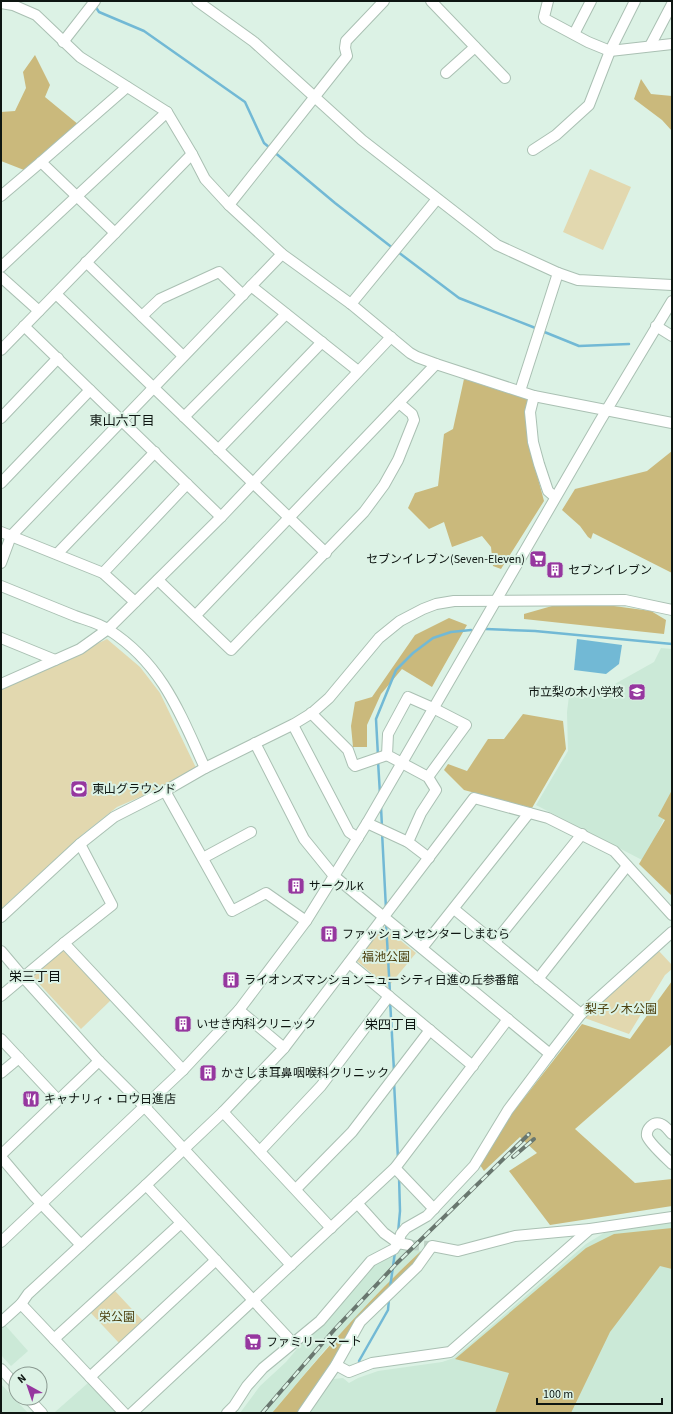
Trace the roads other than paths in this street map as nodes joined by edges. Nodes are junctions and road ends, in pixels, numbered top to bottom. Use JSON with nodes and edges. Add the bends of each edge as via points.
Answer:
{"nodes":[{"id":1,"x":95,"y":1,"type":"edge"},
{"id":2,"x":197,"y":1,"type":"edge"},
{"id":3,"x":384,"y":1,"type":"edge"},
{"id":4,"x":431,"y":1,"type":"edge"},
{"id":5,"x":548,"y":1,"type":"edge"},
{"id":6,"x":591,"y":1,"type":"edge"},
{"id":7,"x":635,"y":1,"type":"edge"},
{"id":8,"x":1,"y":3,"type":"edge"},
{"id":9,"x":672,"y":4,"type":"edge"},
{"id":10,"x":574,"y":34,"type":"junction"},
{"id":11,"x":63,"y":42,"type":"junction"},
{"id":12,"x":672,"y":44,"type":"edge"},
{"id":13,"x":650,"y":46,"type":"junction"},
{"id":14,"x":474,"y":47,"type":"junction"},
{"id":15,"x":610,"y":51,"type":"junction"},
{"id":16,"x":446,"y":73,"type":"dead end"},
{"id":17,"x":504,"y":78,"type":"dead end"},
{"id":18,"x":127,"y":87,"type":"junction"},
{"id":19,"x":315,"y":98,"type":"junction"},
{"id":20,"x":167,"y":112,"type":"junction"},
{"id":21,"x":533,"y":150,"type":"dead end"},
{"id":22,"x":192,"y":154,"type":"junction"},
{"id":23,"x":41,"y":162,"type":"junction"},
{"id":24,"x":1,"y":196,"type":"edge"},
{"id":25,"x":77,"y":196,"type":"junction"},
{"id":26,"x":437,"y":199,"type":"junction"},
{"id":27,"x":229,"y":205,"type":"junction"},
{"id":28,"x":115,"y":233,"type":"junction"},
{"id":29,"x":282,"y":254,"type":"junction"},
{"id":30,"x":86,"y":262,"type":"junction"},
{"id":31,"x":1,"y":266,"type":"edge"},
{"id":32,"x":558,"y":273,"type":"junction"},
{"id":33,"x":1,"y":277,"type":"edge"},
{"id":34,"x":672,"y":285,"type":"edge"},
{"id":35,"x":251,"y":286,"type":"junction"},
{"id":36,"x":56,"y":294,"type":"junction"},
{"id":37,"x":243,"y":295,"type":"junction"},
{"id":38,"x":672,"y":301,"type":"edge"},
{"id":39,"x":351,"y":304,"type":"junction"},
{"id":40,"x":38,"y":311,"type":"junction"},
{"id":41,"x":286,"y":314,"type":"junction"},
{"id":42,"x":142,"y":316,"type":"junction"},
{"id":43,"x":24,"y":326,"type":"junction"},
{"id":44,"x":656,"y":326,"type":"junction"},
{"id":45,"x":672,"y":336,"type":"edge"},
{"id":46,"x":391,"y":338,"type":"junction"},
{"id":47,"x":322,"y":342,"type":"junction"},
{"id":48,"x":1,"y":350,"type":"edge"},
{"id":49,"x":183,"y":356,"type":"junction"},
{"id":50,"x":58,"y":358,"type":"junction"},
{"id":51,"x":436,"y":364,"type":"junction"},
{"id":52,"x":358,"y":371,"type":"junction"},
{"id":53,"x":154,"y":388,"type":"junction"},
{"id":54,"x":90,"y":390,"type":"junction"},
{"id":55,"x":520,"y":391,"type":"junction"},
{"id":56,"x":534,"y":396,"type":"junction"},
{"id":57,"x":399,"y":403,"type":"junction"},
{"id":58,"x":607,"y":410,"type":"junction"},
{"id":59,"x":184,"y":417,"type":"junction"},
{"id":60,"x":1,"y":418,"type":"edge"},
{"id":61,"x":122,"y":420,"type":"junction"},
{"id":62,"x":672,"y":423,"type":"edge"},
{"id":63,"x":218,"y":450,"type":"junction"},
{"id":64,"x":155,"y":452,"type":"junction"},
{"id":65,"x":1,"y":483,"type":"edge"},
{"id":66,"x":253,"y":483,"type":"junction"},
{"id":67,"x":187,"y":484,"type":"junction"},
{"id":68,"x":555,"y":497,"type":"junction"},
{"id":69,"x":221,"y":517,"type":"junction"},
{"id":70,"x":290,"y":518,"type":"junction"},
{"id":71,"x":1,"y":532,"type":"edge"},
{"id":72,"x":11,"y":536,"type":"junction"},
{"id":73,"x":326,"y":553,"type":"junction"},
{"id":74,"x":57,"y":554,"type":"junction"},
{"id":75,"x":1,"y":563,"type":"edge"},
{"id":76,"x":103,"y":573,"type":"junction"},
{"id":77,"x":158,"y":580,"type":"junction"},
{"id":78,"x":1,"y":586,"type":"edge"},
{"id":79,"x":495,"y":601,"type":"junction"},
{"id":80,"x":136,"y":602,"type":"junction"},
{"id":81,"x":672,"y":610,"type":"edge"},
{"id":82,"x":196,"y":615,"type":"junction"},
{"id":83,"x":108,"y":629,"type":"junction"},
{"id":84,"x":1,"y":638,"type":"edge"},
{"id":85,"x":55,"y":660,"type":"junction"},
{"id":86,"x":1,"y":684,"type":"edge"},
{"id":87,"x":433,"y":708,"type":"junction"},
{"id":88,"x":311,"y":713,"type":"junction"},
{"id":89,"x":293,"y":725,"type":"junction"},
{"id":90,"x":255,"y":743,"type":"junction"},
{"id":91,"x":387,"y":755,"type":"junction"},
{"id":92,"x":401,"y":764,"type":"junction"},
{"id":93,"x":204,"y":768,"type":"junction"},
{"id":94,"x":428,"y":777,"type":"junction"},
{"id":95,"x":165,"y":791,"type":"junction"},
{"id":96,"x":529,"y":813,"type":"junction"},
{"id":97,"x":367,"y":823,"type":"junction"},
{"id":98,"x":251,"y":832,"type":"dead end"},
{"id":99,"x":582,"y":834,"type":"junction"},
{"id":100,"x":358,"y":838,"type":"junction"},
{"id":101,"x":408,"y":842,"type":"junction"},
{"id":102,"x":80,"y":844,"type":"junction"},
{"id":103,"x":203,"y":858,"type":"junction"},
{"id":104,"x":429,"y":858,"type":"junction"},
{"id":105,"x":627,"y":866,"type":"junction"},
{"id":106,"x":334,"y":876,"type":"junction"},
{"id":107,"x":454,"y":910,"type":"junction"},
{"id":108,"x":672,"y":916,"type":"edge"},
{"id":109,"x":1,"y":917,"type":"edge"},
{"id":110,"x":384,"y":917,"type":"junction"},
{"id":111,"x":306,"y":921,"type":"junction"},
{"id":112,"x":672,"y":932,"type":"edge"},
{"id":113,"x":495,"y":942,"type":"junction"},
{"id":114,"x":64,"y":943,"type":"junction"},
{"id":115,"x":422,"y":948,"type":"junction"},
{"id":116,"x":1,"y":951,"type":"edge"},
{"id":117,"x":349,"y":963,"type":"junction"},
{"id":118,"x":23,"y":977,"type":"junction"},
{"id":119,"x":538,"y":979,"type":"junction"},
{"id":120,"x":1,"y":996,"type":"edge"},
{"id":121,"x":389,"y":996,"type":"junction"},
{"id":122,"x":238,"y":1010,"type":"junction"},
{"id":123,"x":582,"y":1014,"type":"junction"},
{"id":124,"x":508,"y":1019,"type":"junction"},
{"id":125,"x":430,"y":1030,"type":"junction"},
{"id":126,"x":1,"y":1039,"type":"edge"},
{"id":127,"x":284,"y":1048,"type":"junction"},
{"id":128,"x":550,"y":1054,"type":"junction"},
{"id":129,"x":19,"y":1058,"type":"junction"},
{"id":130,"x":100,"y":1061,"type":"junction"},
{"id":131,"x":473,"y":1066,"type":"junction"},
{"id":132,"x":183,"y":1070,"type":"junction"},
{"id":133,"x":1,"y":1073,"type":"edge"},
{"id":134,"x":58,"y":1100,"type":"junction"},
{"id":135,"x":144,"y":1106,"type":"junction"},
{"id":136,"x":223,"y":1112,"type":"junction"},
{"id":137,"x":672,"y":1134,"type":"edge"},
{"id":138,"x":183,"y":1150,"type":"junction"},
{"id":139,"x":260,"y":1151,"type":"junction"},
{"id":140,"x":1,"y":1156,"type":"edge"},
{"id":141,"x":672,"y":1164,"type":"edge"},
{"id":142,"x":395,"y":1168,"type":"junction"},
{"id":143,"x":146,"y":1186,"type":"junction"},
{"id":144,"x":296,"y":1189,"type":"junction"},
{"id":145,"x":357,"y":1203,"type":"junction"},
{"id":146,"x":41,"y":1204,"type":"junction"},
{"id":147,"x":434,"y":1209,"type":"junction"},
{"id":148,"x":672,"y":1217,"type":"edge"},
{"id":149,"x":181,"y":1223,"type":"junction"},
{"id":150,"x":331,"y":1228,"type":"junction"},
{"id":151,"x":590,"y":1230,"type":"junction"},
{"id":152,"x":1,"y":1242,"type":"edge"},
{"id":153,"x":404,"y":1244,"type":"junction"},
{"id":154,"x":81,"y":1245,"type":"junction"},
{"id":155,"x":216,"y":1260,"type":"junction"},
{"id":156,"x":292,"y":1265,"type":"junction"},
{"id":157,"x":253,"y":1300,"type":"junction"},
{"id":158,"x":21,"y":1304,"type":"junction"},
{"id":159,"x":1,"y":1322,"type":"edge"},
{"id":160,"x":54,"y":1339,"type":"junction"},
{"id":161,"x":293,"y":1343,"type":"junction"},
{"id":162,"x":336,"y":1366,"type":"junction"},
{"id":163,"x":1,"y":1369,"type":"edge"},
{"id":164,"x":8,"y":1376,"type":"edge"},
{"id":165,"x":90,"y":1377,"type":"junction"},
{"id":166,"x":124,"y":1413,"type":"edge"},
{"id":167,"x":132,"y":1413,"type":"edge"},
{"id":168,"x":227,"y":1413,"type":"edge"},
{"id":169,"x":303,"y":1413,"type":"edge"}],
"edges":[{"from":1,"to":11,"type":"street"},
{"from":2,"to":19,"type":"street","via":[[258,45]]},
{"from":3,"to":19,"type":"street","via":[[346,41],[347,56]]},
{"from":4,"to":14,"type":"street"},
{"from":5,"to":10,"type":"street","via":[[544,17]]},
{"from":6,"to":10,"type":"street"},
{"from":7,"to":15,"type":"street"},
{"from":8,"to":11,"type":"street","via":[[36,15]]},
{"from":9,"to":13,"type":"street"},
{"from":10,"to":15,"type":"street"},
{"from":11,"to":18,"type":"street","via":[[80,58]]},
{"from":12,"to":13,"type":"street"},
{"from":13,"to":15,"type":"street"},
{"from":14,"to":16,"type":"street"},
{"from":14,"to":17,"type":"street"},
{"from":15,"to":21,"type":"street","via":[[589,105],[556,135]]},
{"from":18,"to":20,"type":"street"},
{"from":18,"to":23,"type":"street"},
{"from":19,"to":26,"type":"street","via":[[362,140]]},
{"from":19,"to":27,"type":"street"},
{"from":20,"to":22,"type":"street"},
{"from":20,"to":25,"type":"street"},
{"from":22,"to":27,"type":"street","via":[[205,179]]},
{"from":22,"to":28,"type":"street"},
{"from":23,"to":24,"type":"street"},
{"from":23,"to":25,"type":"street"},
{"from":25,"to":28,"type":"street"},
{"from":25,"to":31,"type":"street"},
{"from":26,"to":32,"type":"street","via":[[497,245]]},
{"from":26,"to":39,"type":"street"},
{"from":27,"to":29,"type":"street"},
{"from":28,"to":30,"type":"street"},
{"from":29,"to":35,"type":"street"},
{"from":29,"to":39,"type":"street"},
{"from":30,"to":36,"type":"street"},
{"from":30,"to":42,"type":"street"},
{"from":32,"to":34,"type":"street","via":[[578,280]]},
{"from":32,"to":55,"type":"street"},
{"from":33,"to":40,"type":"street"},
{"from":35,"to":37,"type":"street"},
{"from":35,"to":41,"type":"street"},
{"from":36,"to":40,"type":"street"},
{"from":36,"to":53,"type":"street"},
{"from":37,"to":42,"type":"street","via":[[219,272],[160,299]]},
{"from":37,"to":49,"type":"street"},
{"from":38,"to":44,"type":"street"},
{"from":39,"to":46,"type":"street"},
{"from":40,"to":43,"type":"street"},
{"from":41,"to":47,"type":"street"},
{"from":41,"to":59,"type":"street"},
{"from":42,"to":49,"type":"street"},
{"from":43,"to":48,"type":"street"},
{"from":43,"to":50,"type":"street"},
{"from":44,"to":45,"type":"street"},
{"from":44,"to":58,"type":"street"},
{"from":46,"to":51,"type":"street","via":[[417,357]]},
{"from":46,"to":52,"type":"street"},
{"from":47,"to":52,"type":"street"},
{"from":47,"to":63,"type":"street"},
{"from":49,"to":53,"type":"street"},
{"from":50,"to":54,"type":"street"},
{"from":50,"to":60,"type":"street"},
{"from":51,"to":55,"type":"street"},
{"from":51,"to":57,"type":"street"},
{"from":52,"to":66,"type":"street"},
{"from":53,"to":59,"type":"street"},
{"from":53,"to":61,"type":"street"},
{"from":54,"to":61,"type":"street"},
{"from":54,"to":65,"type":"street"},
{"from":55,"to":56,"type":"street"},
{"from":56,"to":58,"type":"street"},
{"from":56,"to":68,"type":"street","via":[[530,412],[533,442],[548,490]]},
{"from":57,"to":70,"type":"street"},
{"from":57,"to":73,"type":"street","via":[[412,414],[414,420],[398,460],[364,512]]},
{"from":58,"to":62,"type":"street"},
{"from":58,"to":68,"type":"street"},
{"from":59,"to":63,"type":"street"},
{"from":61,"to":64,"type":"street"},
{"from":61,"to":72,"type":"street"},
{"from":63,"to":66,"type":"street"},
{"from":64,"to":67,"type":"street"},
{"from":64,"to":74,"type":"street"},
{"from":66,"to":69,"type":"street"},
{"from":66,"to":70,"type":"street"},
{"from":67,"to":69,"type":"street"},
{"from":67,"to":76,"type":"street"},
{"from":68,"to":79,"type":"street"},
{"from":69,"to":77,"type":"street"},
{"from":70,"to":73,"type":"street"},
{"from":70,"to":82,"type":"street"},
{"from":71,"to":72,"type":"street"},
{"from":72,"to":74,"type":"street"},
{"from":72,"to":75,"type":"street"},
{"from":73,"to":82,"type":"street","via":[[231,650]]},
{"from":74,"to":76,"type":"street"},
{"from":76,"to":80,"type":"street"},
{"from":77,"to":80,"type":"street"},
{"from":77,"to":82,"type":"street"},
{"from":78,"to":83,"type":"street"},
{"from":79,"to":81,"type":"street","via":[[625,600]]},
{"from":79,"to":87,"type":"street"},
{"from":79,"to":88,"type":"street","via":[[454,601],[436,604],[400,621],[379,638],[329,698]]},
{"from":80,"to":83,"type":"street"},
{"from":83,"to":85,"type":"street","via":[[80,649]]},
{"from":83,"to":93,"type":"street","via":[[146,662],[163,683],[183,719]]},
{"from":84,"to":85,"type":"street"},
{"from":85,"to":86,"type":"street"},
{"from":87,"to":91,"type":"street","via":[[408,697],[388,734]]},
{"from":87,"to":92,"type":"street"},
{"from":87,"to":94,"type":"street","via":[[466,725]]},
{"from":88,"to":89,"type":"street"},
{"from":88,"to":91,"type":"street","via":[[348,750],[355,766]]},
{"from":89,"to":90,"type":"street"},
{"from":89,"to":100,"type":"street","via":[[349,832]]},
{"from":90,"to":93,"type":"street"},
{"from":90,"to":106,"type":"street","via":[[304,839]]},
{"from":91,"to":92,"type":"street"},
{"from":92,"to":94,"type":"street"},
{"from":92,"to":97,"type":"street"},
{"from":93,"to":95,"type":"street"},
{"from":94,"to":101,"type":"street","via":[[436,790],[421,813]]},
{"from":95,"to":102,"type":"street","via":[[114,817]]},
{"from":95,"to":103,"type":"street"},
{"from":96,"to":99,"type":"street","via":[[548,818]]},
{"from":96,"to":104,"type":"street","via":[[474,798]]},
{"from":96,"to":107,"type":"street"},
{"from":97,"to":100,"type":"street"},
{"from":97,"to":101,"type":"street"},
{"from":98,"to":103,"type":"street"},
{"from":99,"to":105,"type":"street","via":[[614,851]]},
{"from":99,"to":113,"type":"street"},
{"from":100,"to":106,"type":"street"},
{"from":101,"to":104,"type":"street"},
{"from":102,"to":109,"type":"street"},
{"from":102,"to":114,"type":"street","via":[[112,905]]},
{"from":103,"to":111,"type":"street","via":[[232,912],[266,893]]},
{"from":104,"to":110,"type":"street"},
{"from":105,"to":108,"type":"street"},
{"from":105,"to":119,"type":"street"},
{"from":106,"to":110,"type":"street"},
{"from":106,"to":111,"type":"street"},
{"from":107,"to":113,"type":"street"},
{"from":107,"to":115,"type":"street"},
{"from":110,"to":115,"type":"street"},
{"from":110,"to":117,"type":"street"},
{"from":111,"to":122,"type":"street"},
{"from":112,"to":123,"type":"street"},
{"from":113,"to":119,"type":"street"},
{"from":114,"to":118,"type":"street"},
{"from":114,"to":132,"type":"street"},
{"from":115,"to":124,"type":"street"},
{"from":116,"to":118,"type":"street"},
{"from":117,"to":121,"type":"street"},
{"from":117,"to":127,"type":"street"},
{"from":118,"to":120,"type":"street"},
{"from":118,"to":130,"type":"street"},
{"from":119,"to":123,"type":"street"},
{"from":121,"to":125,"type":"street"},
{"from":121,"to":139,"type":"street","via":[[321,1086]]},
{"from":122,"to":127,"type":"street"},
{"from":122,"to":132,"type":"street"},
{"from":123,"to":128,"type":"street"},
{"from":124,"to":128,"type":"street"},
{"from":124,"to":131,"type":"street"},
{"from":125,"to":131,"type":"street"},
{"from":125,"to":144,"type":"street","via":[[352,1132]]},
{"from":126,"to":129,"type":"street"},
{"from":127,"to":136,"type":"street"},
{"from":128,"to":147,"type":"street","via":[[508,1110],[474,1166]]},
{"from":129,"to":133,"type":"street"},
{"from":129,"to":134,"type":"street"},
{"from":130,"to":134,"type":"street"},
{"from":130,"to":135,"type":"street"},
{"from":131,"to":142,"type":"street"},
{"from":132,"to":135,"type":"street"},
{"from":134,"to":140,"type":"street"},
{"from":135,"to":138,"type":"street"},
{"from":135,"to":146,"type":"street"},
{"from":136,"to":138,"type":"street"},
{"from":136,"to":139,"type":"street"},
{"from":137,"to":141,"type":"street","via":[[658,1123],[650,1126],[647,1131],[649,1139]]},
{"from":138,"to":143,"type":"street"},
{"from":138,"to":156,"type":"street"},
{"from":139,"to":144,"type":"street"},
{"from":140,"to":146,"type":"street"},
{"from":142,"to":145,"type":"street"},
{"from":142,"to":147,"type":"street"},
{"from":143,"to":149,"type":"street"},
{"from":143,"to":154,"type":"street"},
{"from":144,"to":150,"type":"street"},
{"from":145,"to":150,"type":"street"},
{"from":145,"to":153,"type":"street","via":[[384,1233]]},
{"from":146,"to":152,"type":"street"},
{"from":146,"to":154,"type":"street"},
{"from":147,"to":153,"type":"street","via":[[406,1228],[401,1234]]},
{"from":148,"to":151,"type":"street"},
{"from":149,"to":155,"type":"street"},
{"from":149,"to":160,"type":"street"},
{"from":150,"to":156,"type":"street"},
{"from":151,"to":162,"type":"street","via":[[450,1352],[372,1364],[349,1372]]},
{"from":151,"to":162,"type":"street","via":[[515,1236],[458,1251],[432,1246],[417,1267],[360,1322]]},
{"from":153,"to":161,"type":"street","via":[[371,1261],[320,1321]]},
{"from":154,"to":158,"type":"street","via":[[28,1294]]},
{"from":155,"to":157,"type":"street"},
{"from":155,"to":165,"type":"street"},
{"from":156,"to":157,"type":"street"},
{"from":157,"to":161,"type":"street"},
{"from":157,"to":167,"type":"street"},
{"from":158,"to":159,"type":"street"},
{"from":158,"to":160,"type":"street"},
{"from":160,"to":165,"type":"street"},
{"from":161,"to":168,"type":"street","via":[[263,1368]]},
{"from":162,"to":169,"type":"street"},
{"from":163,"to":164,"type":"street"},
{"from":165,"to":166,"type":"street"}]}
